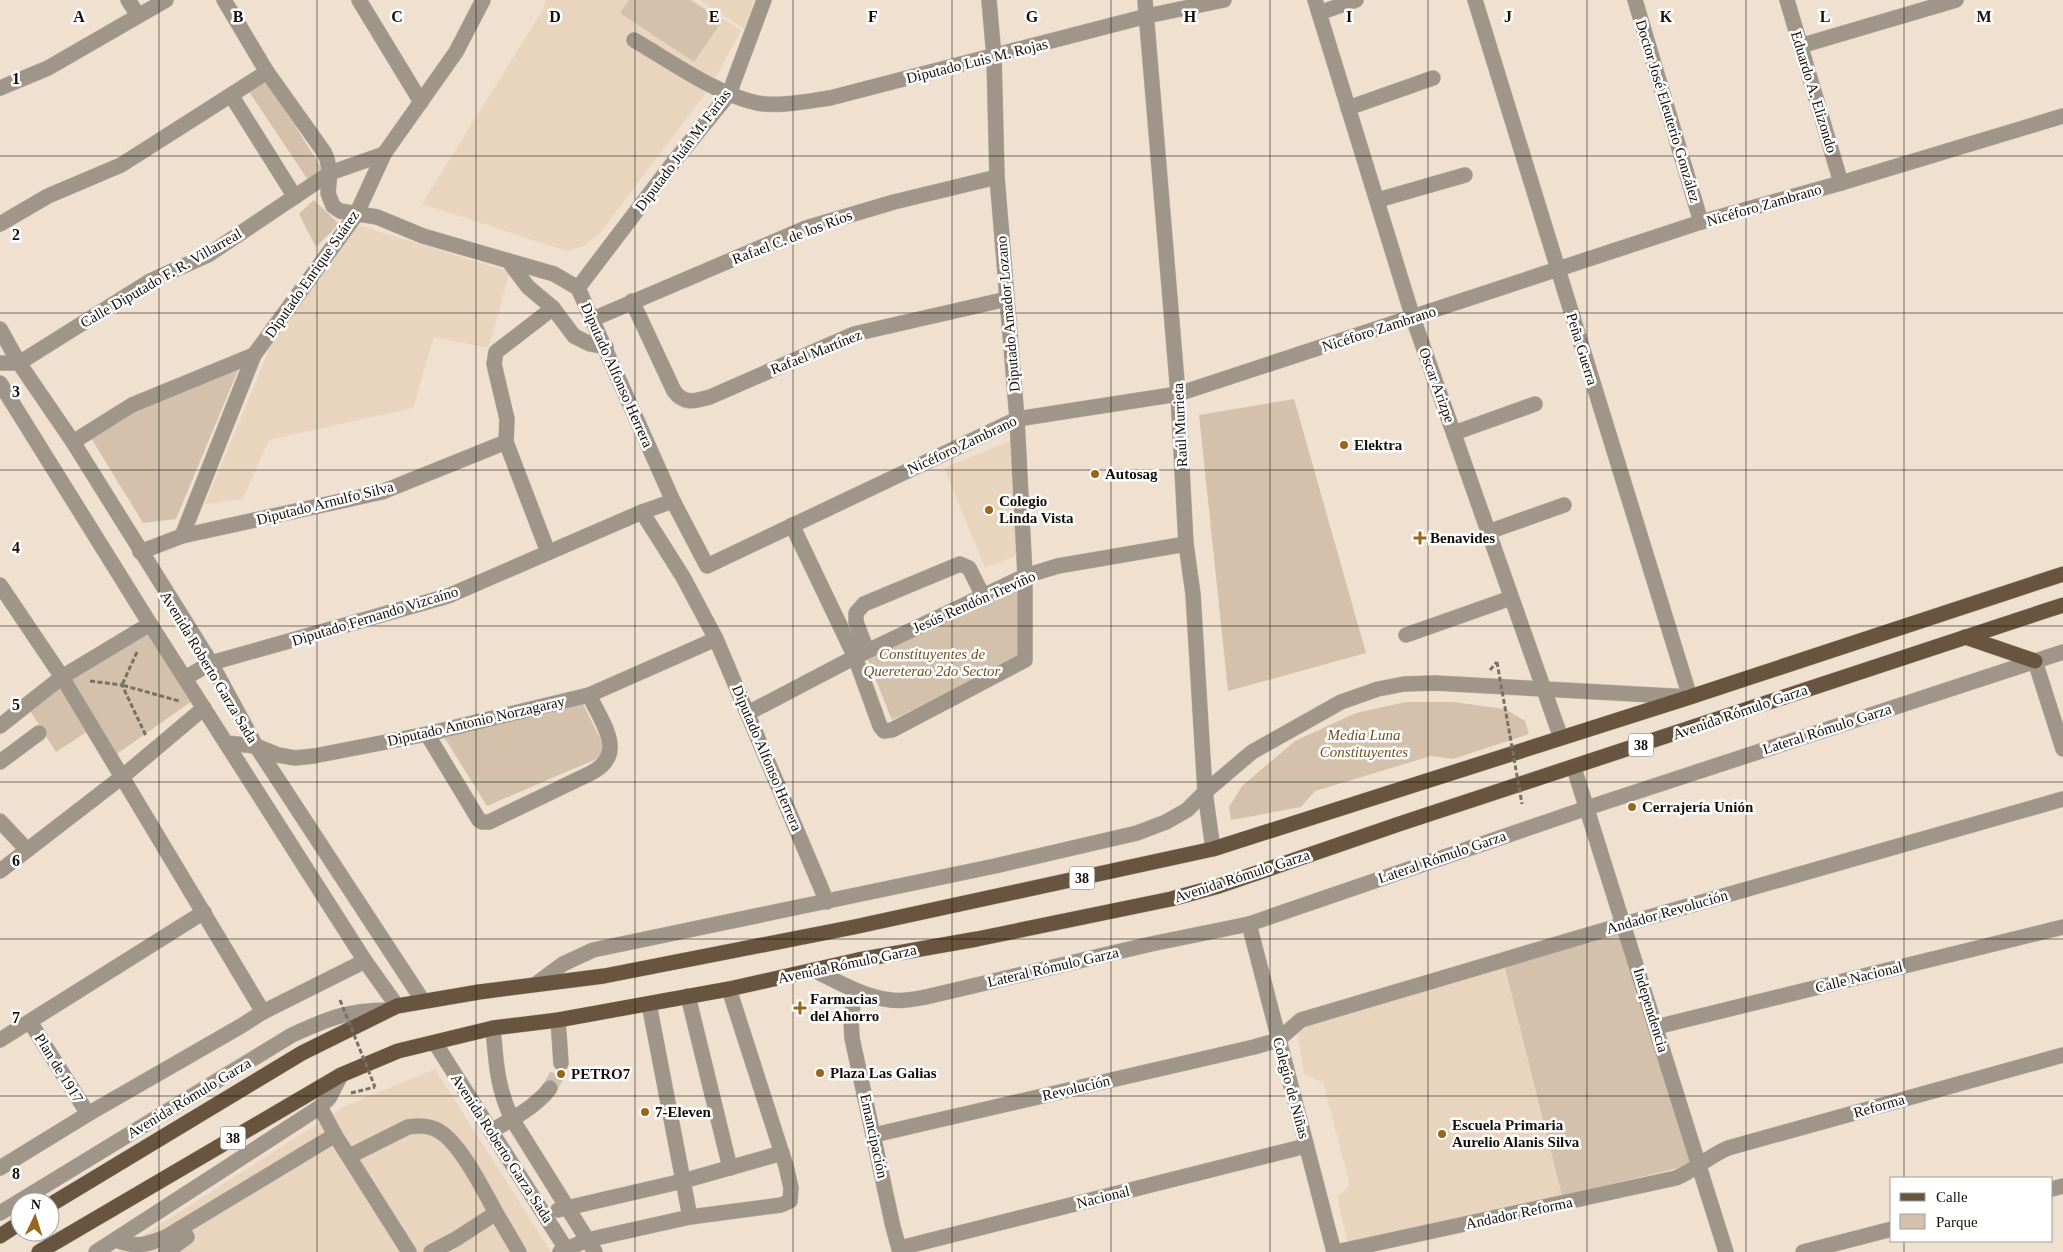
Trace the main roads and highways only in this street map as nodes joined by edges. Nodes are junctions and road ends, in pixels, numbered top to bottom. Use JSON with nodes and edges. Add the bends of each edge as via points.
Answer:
{"nodes":[{"id":1,"x":2063,"y":574,"type":"edge"},
{"id":2,"x":2063,"y":605,"type":"edge"},
{"id":3,"x":1965,"y":637,"type":"junction"},
{"id":4,"x":2035,"y":661,"type":"road end"},
{"id":5,"x":60,"y":1199,"type":"edge"},
{"id":6,"x":40,"y":1252,"type":"edge"}],
"edges":[{"from":1,"to":5,"type":"main road","name":"Avenida Rómulo Garza","number":"38","via":[[1213,850],[854,928],[604,976],[392,1008],[302,1053]]},
{"from":2,"to":3,"type":"main road","name":"Avenida Rómulo Garza","number":"38"},
{"from":3,"to":4,"type":"main road"},
{"from":3,"to":6,"type":"main road","name":"Avenida Rómulo Garza","number":"38","via":[[1209,889],[977,940],[858,960],[649,1004],[493,1028],[398,1051],[341,1075]]}]}
